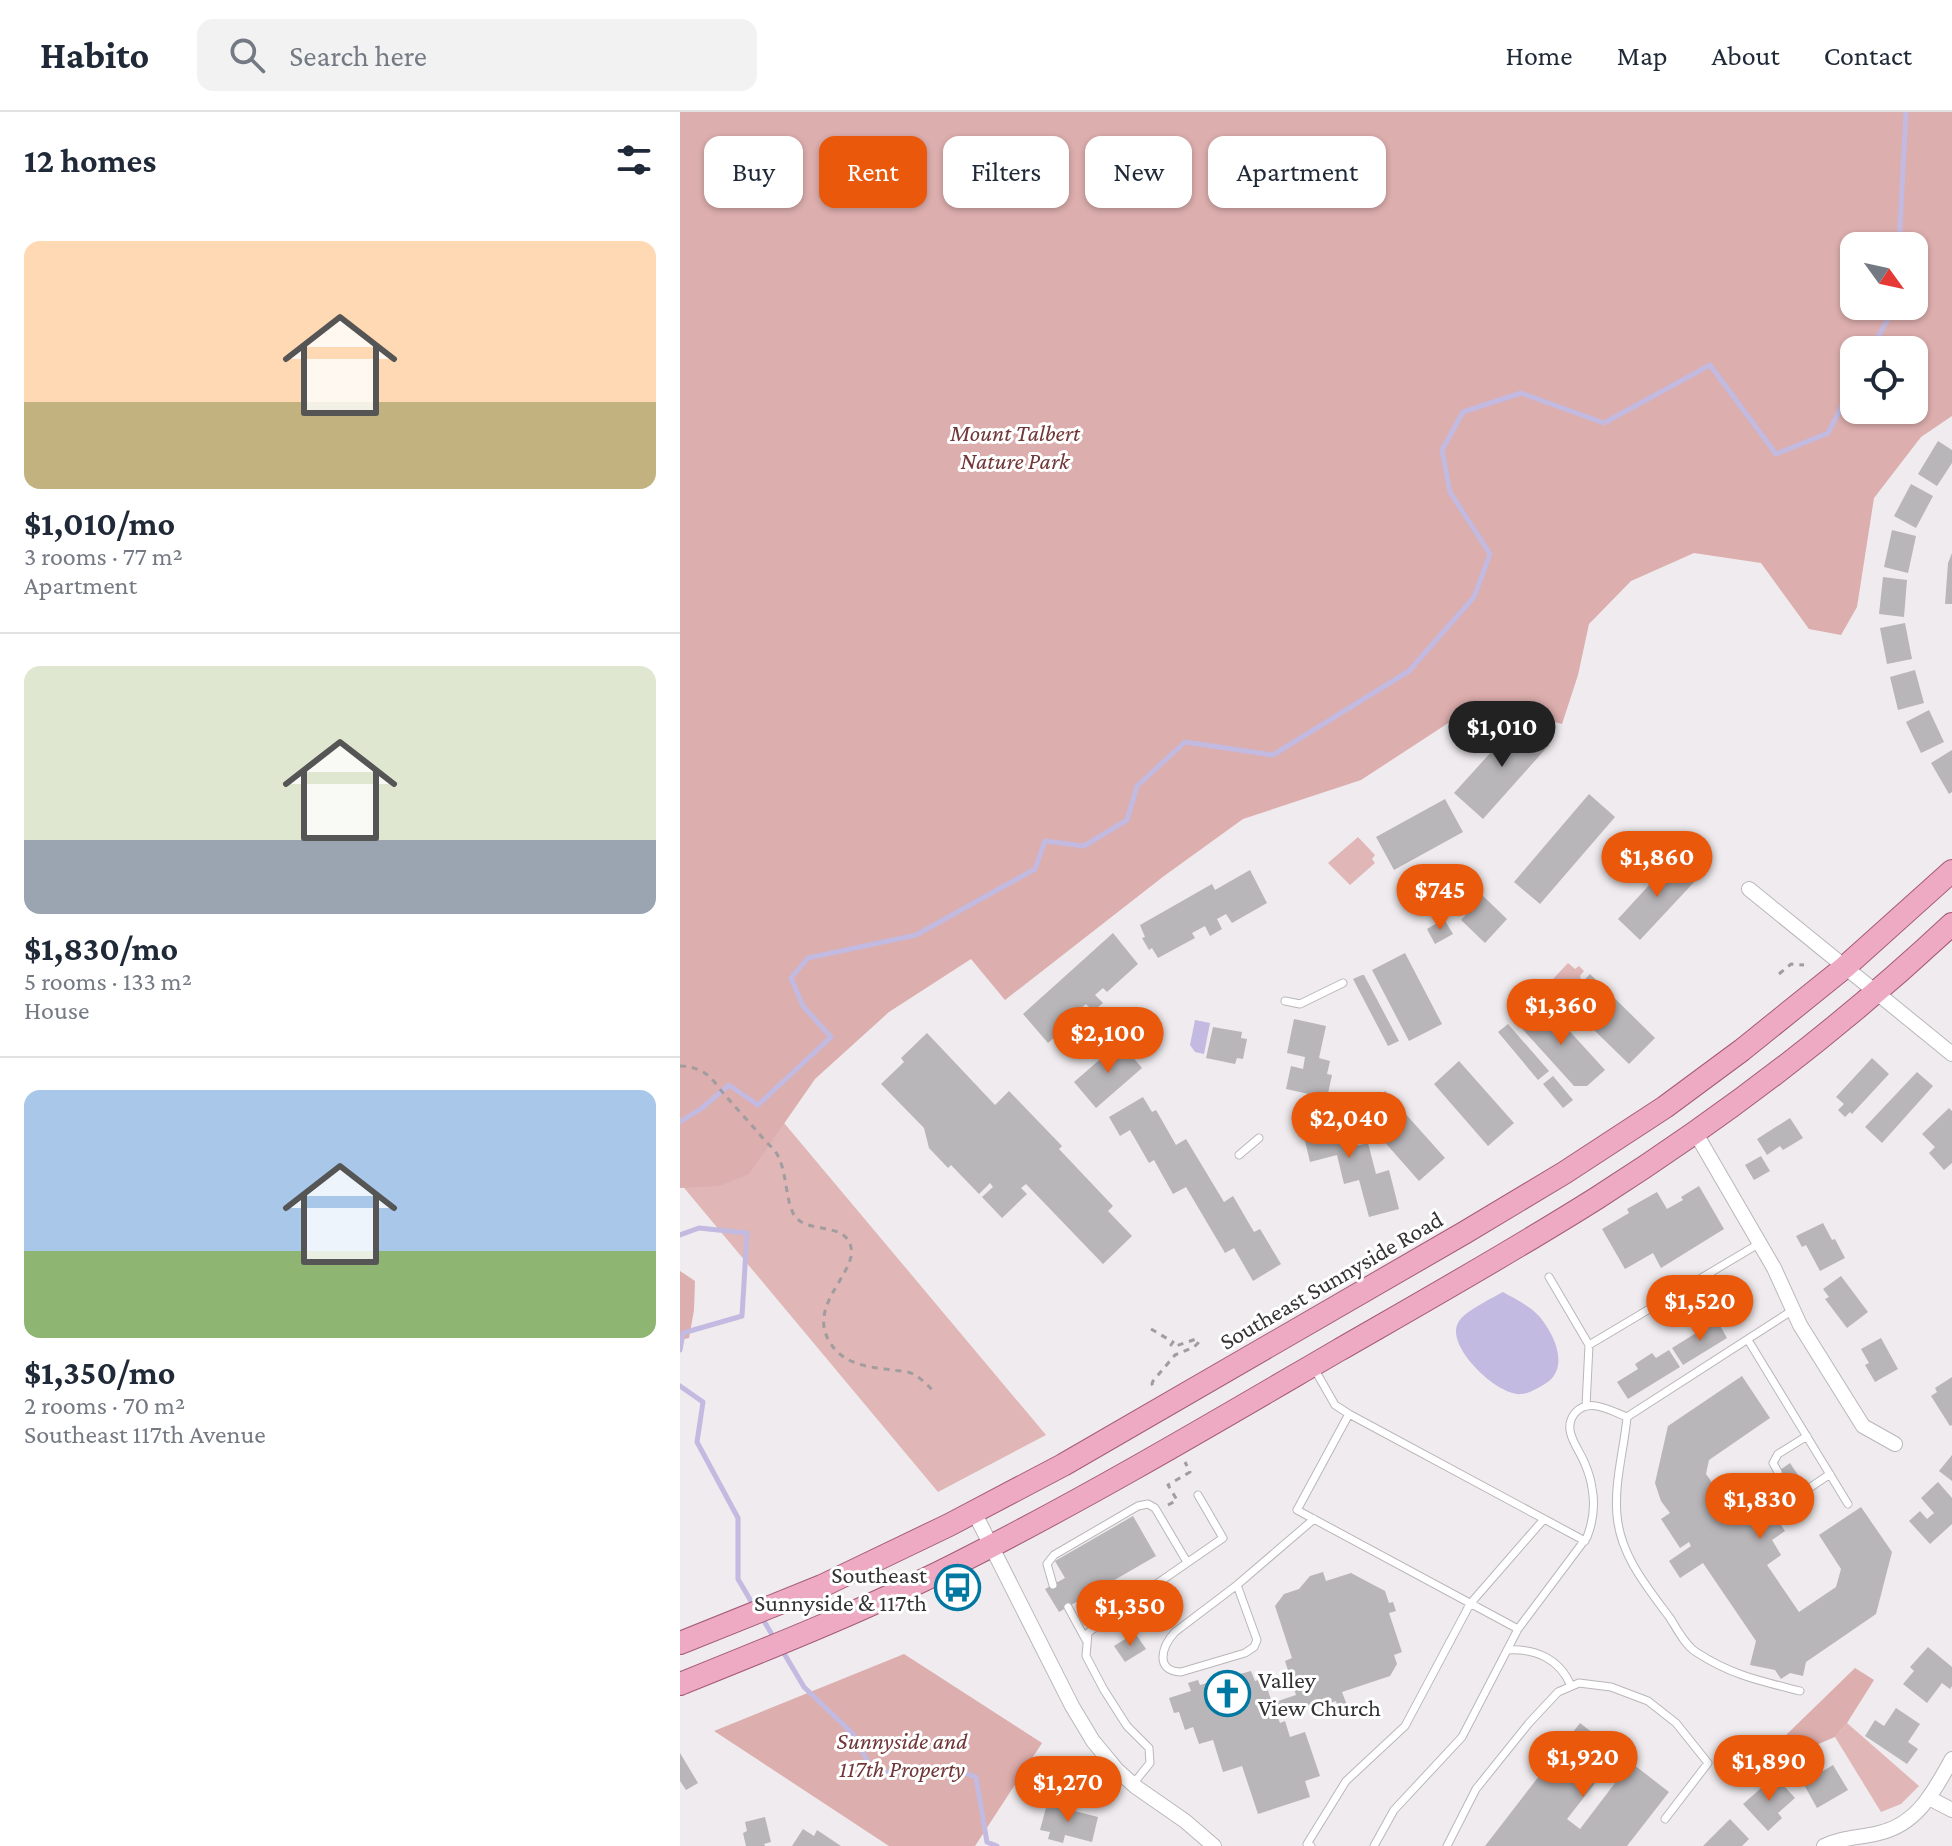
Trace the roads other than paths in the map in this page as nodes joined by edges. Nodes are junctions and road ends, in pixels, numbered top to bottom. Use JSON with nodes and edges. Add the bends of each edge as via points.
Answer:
{"nodes":[{"id":1,"x":1952,"y":871,"type":"edge"},
{"id":2,"x":1749,"y":889,"type":"dead end"},
{"id":3,"x":1952,"y":924,"type":"edge"},
{"id":4,"x":1845,"y":967,"type":"junction"},
{"id":5,"x":1343,"y":983,"type":"dead end"},
{"id":6,"x":1875,"y":992,"type":"junction"},
{"id":7,"x":1285,"y":1001,"type":"dead end"},
{"id":8,"x":1952,"y":1054,"type":"edge"},
{"id":9,"x":1695,"y":1132,"type":"junction"},
{"id":10,"x":1259,"y":1138,"type":"dead end"},
{"id":11,"x":1239,"y":1155,"type":"dead end"},
{"id":12,"x":1760,"y":1243,"type":"junction"},
{"id":13,"x":1549,"y":1277,"type":"dead end"},
{"id":14,"x":1793,"y":1310,"type":"junction"},
{"id":15,"x":1748,"y":1340,"type":"junction"},
{"id":16,"x":1589,"y":1345,"type":"junction"},
{"id":17,"x":1312,"y":1365,"type":"junction"},
{"id":18,"x":1586,"y":1406,"type":"junction"},
{"id":19,"x":1349,"y":1414,"type":"junction"},
{"id":20,"x":1627,"y":1417,"type":"junction"},
{"id":21,"x":1807,"y":1436,"type":"junction"},
{"id":22,"x":1895,"y":1444,"type":"dead end"},
{"id":23,"x":1778,"y":1472,"type":"dead end"},
{"id":24,"x":1830,"y":1474,"type":"junction"},
{"id":25,"x":1788,"y":1487,"type":"dead end"},
{"id":26,"x":1198,"y":1495,"type":"dead end"},
{"id":27,"x":1848,"y":1504,"type":"dead end"},
{"id":28,"x":974,"y":1512,"type":"junction"},
{"id":29,"x":1314,"y":1519,"type":"junction"},
{"id":30,"x":1544,"y":1519,"type":"junction"},
{"id":31,"x":1585,"y":1541,"type":"junction"},
{"id":32,"x":992,"y":1546,"type":"junction"},
{"id":33,"x":1187,"y":1562,"type":"junction"},
{"id":34,"x":1053,"y":1585,"type":"dead end"},
{"id":35,"x":1237,"y":1585,"type":"junction"},
{"id":36,"x":1470,"y":1604,"type":"junction"},
{"id":37,"x":1068,"y":1607,"type":"dead end"},
{"id":38,"x":1518,"y":1629,"type":"junction"},
{"id":39,"x":1087,"y":1642,"type":"junction"},
{"id":40,"x":680,"y":1643,"type":"edge"},
{"id":41,"x":1507,"y":1650,"type":"junction"},
{"id":42,"x":680,"y":1684,"type":"edge"},
{"id":43,"x":1571,"y":1686,"type":"junction"},
{"id":44,"x":1800,"y":1691,"type":"dead end"},
{"id":45,"x":1952,"y":1759,"type":"edge"},
{"id":46,"x":1133,"y":1784,"type":"junction"},
{"id":47,"x":1929,"y":1798,"type":"junction"},
{"id":48,"x":1952,"y":1810,"type":"edge"},
{"id":49,"x":1665,"y":1819,"type":"dead end"},
{"id":50,"x":1214,"y":1846,"type":"edge"},
{"id":51,"x":1311,"y":1846,"type":"edge"},
{"id":52,"x":1374,"y":1846,"type":"edge"},
{"id":53,"x":1447,"y":1846,"type":"edge"},
{"id":54,"x":1824,"y":1846,"type":"edge"}],
"edges":[{"from":1,"to":4,"type":"main road","name":"Southeast Sunnyside Road"},
{"from":2,"to":4,"type":"street"},
{"from":3,"to":6,"type":"main road"},
{"from":4,"to":6,"type":"street"},
{"from":4,"to":28,"type":"main road","name":"Southeast Sunnyside Road","via":[[1742,1050],[1564,1173]]},
{"from":5,"to":7,"type":"lane","via":[[1300,1004]]},
{"from":6,"to":8,"type":"street"},
{"from":6,"to":9,"type":"main road"},
{"from":9,"to":12,"type":"street"},
{"from":9,"to":17,"type":"main road","via":[[1598,1198]]},
{"from":10,"to":11,"type":"lane"},
{"from":12,"to":14,"type":"street"},
{"from":12,"to":16,"type":"lane"},
{"from":13,"to":16,"type":"lane"},
{"from":14,"to":15,"type":"lane"},
{"from":14,"to":22,"type":"street","via":[[1863,1426]]},
{"from":15,"to":20,"type":"lane"},
{"from":15,"to":21,"type":"lane"},
{"from":16,"to":18,"type":"lane"},
{"from":17,"to":19,"type":"lane","via":[[1335,1405]]},
{"from":17,"to":32,"type":"main road"},
{"from":18,"to":20,"type":"lane"},
{"from":18,"to":31,"type":"lane","via":[[1569,1424],[1593,1489]]},
{"from":19,"to":29,"type":"lane","via":[[1297,1510]]},
{"from":19,"to":30,"type":"lane"},
{"from":20,"to":44,"type":"lane","via":[[1616,1496],[1617,1520],[1633,1566],[1692,1649],[1740,1676]]},
{"from":21,"to":23,"type":"lane","via":[[1778,1454],[1773,1463]]},
{"from":21,"to":24,"type":"lane"},
{"from":24,"to":25,"type":"lane","via":[[1802,1493]]},
{"from":24,"to":27,"type":"lane"},
{"from":26,"to":33,"type":"lane","via":[[1223,1538]]},
{"from":28,"to":32,"type":"street"},
{"from":28,"to":40,"type":"main road","name":"Southeast Sunnyside Road","via":[[822,1586]]},
{"from":29,"to":35,"type":"lane"},
{"from":29,"to":36,"type":"lane"},
{"from":30,"to":31,"type":"lane"},
{"from":30,"to":36,"type":"lane"},
{"from":31,"to":38,"type":"lane"},
{"from":32,"to":42,"type":"main road","via":[[896,1593]]},
{"from":32,"to":46,"type":"street","via":[[1072,1706],[1093,1741]]},
{"from":33,"to":34,"type":"lane","via":[[1148,1504],[1054,1555],[1047,1564]]},
{"from":33,"to":39,"type":"lane","via":[[1088,1633]]},
{"from":35,"to":35,"type":"lane","via":[[1167,1640],[1162,1652],[1172,1672],[1254,1647],[1257,1640]]},
{"from":36,"to":38,"type":"lane"},
{"from":36,"to":51,"type":"lane","via":[[1405,1726],[1346,1781],[1307,1844]]},
{"from":37,"to":39,"type":"lane"},
{"from":38,"to":41,"type":"lane"},
{"from":39,"to":46,"type":"lane","via":[[1086,1656],[1104,1690],[1149,1748],[1150,1763]]},
{"from":41,"to":43,"type":"lane","via":[[1553,1661]]},
{"from":41,"to":52,"type":"lane","via":[[1462,1737],[1394,1810]]},
{"from":43,"to":49,"type":"lane","via":[[1611,1687],[1648,1701],[1676,1723],[1708,1763]]},
{"from":43,"to":53,"type":"lane","via":[[1558,1692],[1529,1723],[1476,1789]]},
{"from":45,"to":47,"type":"street"},
{"from":46,"to":50,"type":"street"},
{"from":47,"to":48,"type":"street"},
{"from":47,"to":54,"type":"street","via":[[1908,1821],[1882,1833]]}]}
